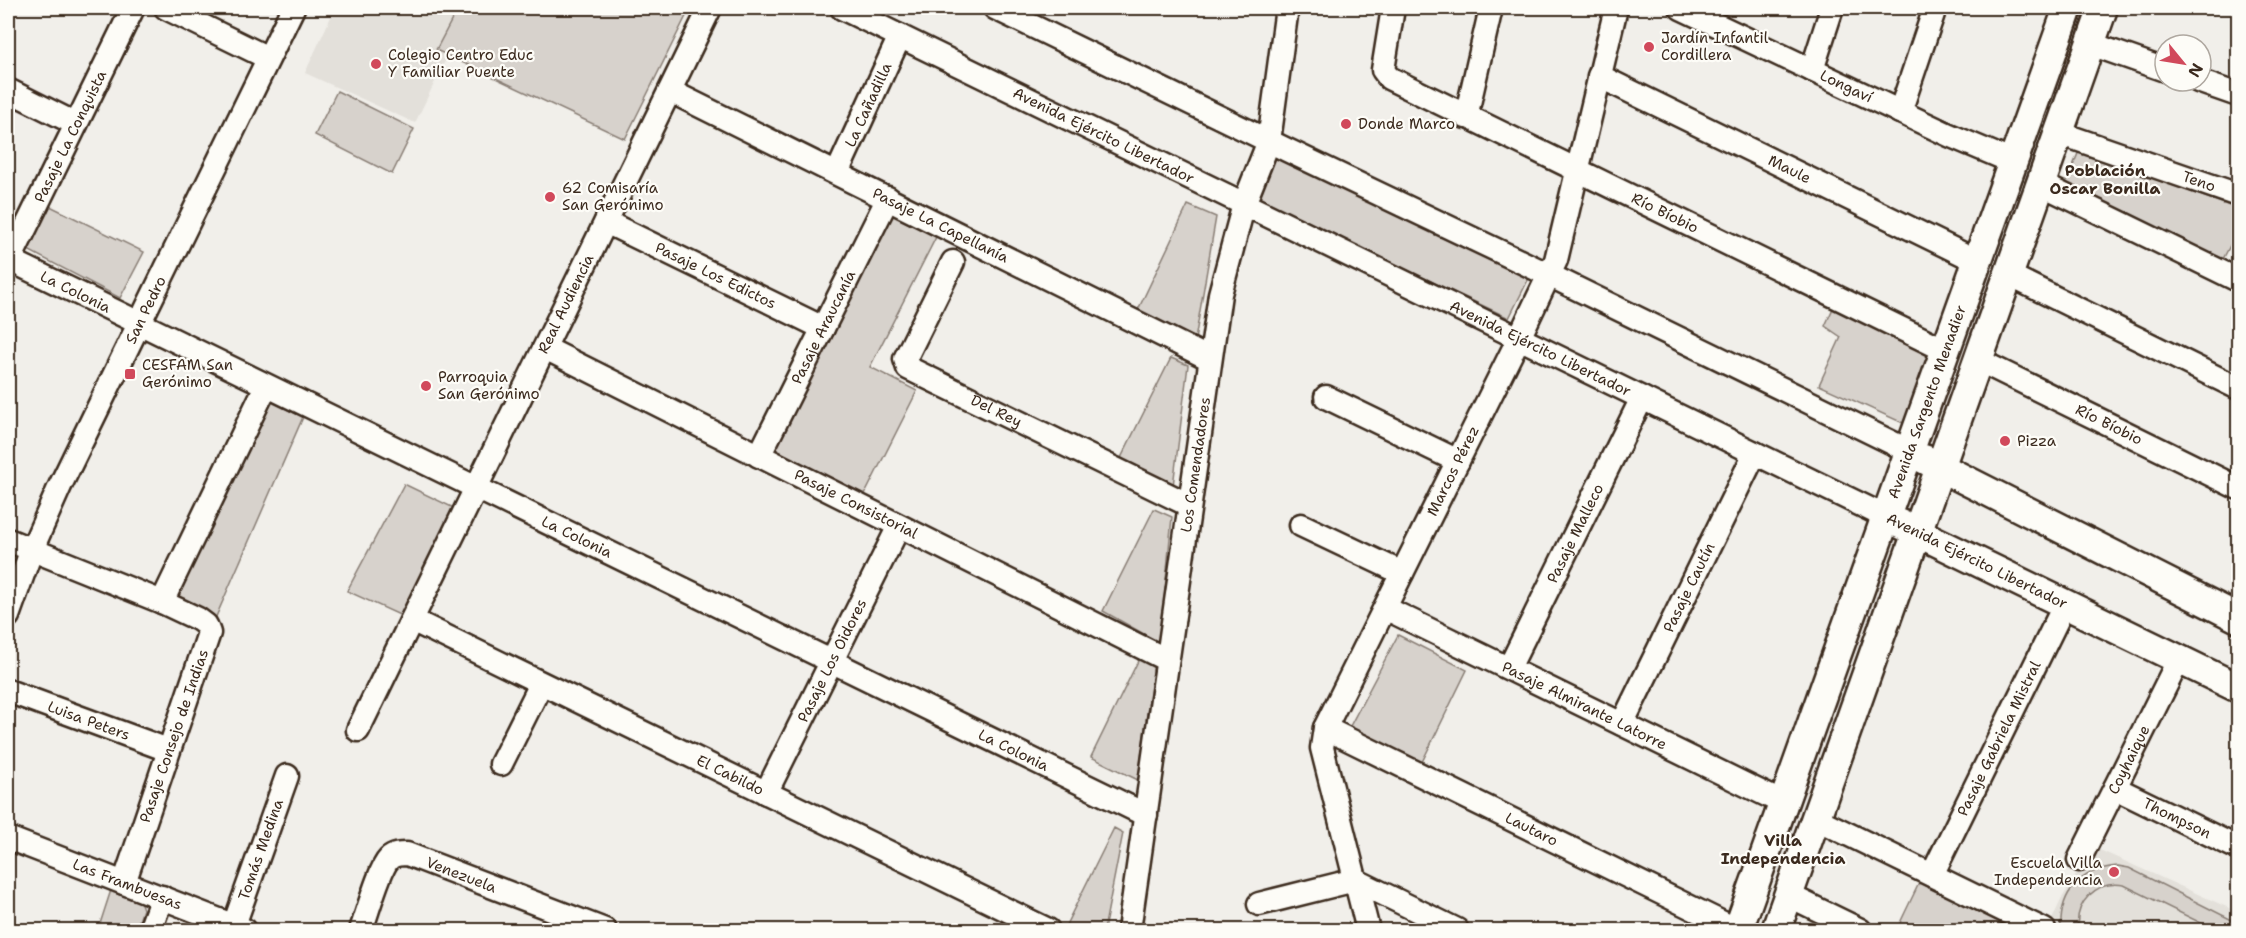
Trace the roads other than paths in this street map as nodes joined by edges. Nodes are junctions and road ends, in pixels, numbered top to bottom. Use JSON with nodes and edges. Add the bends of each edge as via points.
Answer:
{"nodes":[{"id":1,"x":133,"y":8,"type":"edge"},
{"id":2,"x":166,"y":8,"type":"edge"},
{"id":3,"x":293,"y":8,"type":"edge"},
{"id":4,"x":710,"y":8,"type":"edge"},
{"id":5,"x":842,"y":8,"type":"edge"},
{"id":6,"x":996,"y":8,"type":"edge"},
{"id":7,"x":1287,"y":8,"type":"edge"},
{"id":8,"x":1393,"y":8,"type":"edge"},
{"id":9,"x":1491,"y":8,"type":"edge"},
{"id":10,"x":1616,"y":8,"type":"edge"},
{"id":11,"x":1681,"y":8,"type":"edge"},
{"id":12,"x":1832,"y":8,"type":"edge"},
{"id":13,"x":1935,"y":8,"type":"edge"},
{"id":14,"x":2068,"y":8,"type":"edge"},
{"id":15,"x":2103,"y":8,"type":"edge"},
{"id":16,"x":1725,"y":17,"type":"edge"},
{"id":17,"x":900,"y":36,"type":"junction"},
{"id":18,"x":2091,"y":44,"type":"junction"},
{"id":19,"x":268,"y":58,"type":"junction"},
{"id":20,"x":2153,"y":66,"type":"edge"},
{"id":21,"x":1812,"y":70,"type":"junction"},
{"id":22,"x":1599,"y":76,"type":"junction"},
{"id":23,"x":2213,"y":86,"type":"edge"},
{"id":24,"x":8,"y":90,"type":"edge"},
{"id":25,"x":670,"y":91,"type":"junction"},
{"id":26,"x":2238,"y":95,"type":"edge"},
{"id":27,"x":1900,"y":112,"type":"junction"},
{"id":28,"x":1466,"y":117,"type":"junction"},
{"id":29,"x":76,"y":124,"type":"junction"},
{"id":30,"x":2059,"y":133,"type":"junction"},
{"id":31,"x":1269,"y":141,"type":"junction"},
{"id":32,"x":2013,"y":162,"type":"junction"},
{"id":33,"x":1578,"y":171,"type":"junction"},
{"id":34,"x":837,"y":172,"type":"junction"},
{"id":35,"x":2041,"y":184,"type":"junction"},
{"id":36,"x":2238,"y":195,"type":"edge"},
{"id":37,"x":888,"y":198,"type":"junction"},
{"id":38,"x":1244,"y":204,"type":"junction"},
{"id":39,"x":606,"y":222,"type":"junction"},
{"id":40,"x":8,"y":261,"type":"edge"},
{"id":41,"x":1977,"y":261,"type":"junction"},
{"id":42,"x":953,"y":262,"type":"dead end"},
{"id":43,"x":1549,"y":274,"type":"junction"},
{"id":44,"x":2008,"y":275,"type":"junction"},
{"id":45,"x":2238,"y":280,"type":"edge"},
{"id":46,"x":139,"y":323,"type":"junction"},
{"id":47,"x":823,"y":328,"type":"junction"},
{"id":48,"x":1519,"y":338,"type":"junction"},
{"id":49,"x":544,"y":348,"type":"junction"},
{"id":50,"x":1945,"y":351,"type":"junction"},
{"id":51,"x":1210,"y":359,"type":"junction"},
{"id":52,"x":1978,"y":360,"type":"junction"},
{"id":53,"x":266,"y":386,"type":"junction"},
{"id":54,"x":2238,"y":388,"type":"edge"},
{"id":55,"x":1326,"y":397,"type":"dead end"},
{"id":56,"x":1642,"y":398,"type":"junction"},
{"id":57,"x":1909,"y":452,"type":"junction"},
{"id":58,"x":1755,"y":453,"type":"junction"},
{"id":59,"x":759,"y":456,"type":"junction"},
{"id":60,"x":1458,"y":461,"type":"junction"},
{"id":61,"x":1940,"y":467,"type":"junction"},
{"id":62,"x":2238,"y":488,"type":"edge"},
{"id":63,"x":476,"y":489,"type":"junction"},
{"id":64,"x":1189,"y":506,"type":"junction"},
{"id":65,"x":1886,"y":517,"type":"junction"},
{"id":66,"x":1301,"y":525,"type":"dead end"},
{"id":67,"x":899,"y":526,"type":"junction"},
{"id":68,"x":1917,"y":532,"type":"junction"},
{"id":69,"x":8,"y":540,"type":"edge"},
{"id":70,"x":32,"y":549,"type":"junction"},
{"id":71,"x":1402,"y":573,"type":"junction"},
{"id":72,"x":162,"y":602,"type":"junction"},
{"id":73,"x":2065,"y":604,"type":"junction"},
{"id":74,"x":1385,"y":608,"type":"junction"},
{"id":75,"x":8,"y":616,"type":"edge"},
{"id":76,"x":2238,"y":618,"type":"edge"},
{"id":77,"x":412,"y":620,"type":"junction"},
{"id":78,"x":2179,"y":659,"type":"junction"},
{"id":79,"x":1167,"y":660,"type":"junction"},
{"id":80,"x":831,"y":662,"type":"junction"},
{"id":81,"x":1509,"y":668,"type":"junction"},
{"id":82,"x":542,"y":684,"type":"junction"},
{"id":83,"x":2238,"y":688,"type":"edge"},
{"id":84,"x":8,"y":691,"type":"edge"},
{"id":85,"x":1622,"y":724,"type":"junction"},
{"id":86,"x":1325,"y":728,"type":"junction"},
{"id":87,"x":358,"y":730,"type":"dead end"},
{"id":88,"x":168,"y":750,"type":"junction"},
{"id":89,"x":501,"y":764,"type":"dead end"},
{"id":90,"x":287,"y":776,"type":"dead end"},
{"id":91,"x":2115,"y":788,"type":"junction"},
{"id":92,"x":766,"y":793,"type":"junction"},
{"id":93,"x":1783,"y":802,"type":"junction"},
{"id":94,"x":1146,"y":815,"type":"junction"},
{"id":95,"x":1815,"y":818,"type":"junction"},
{"id":96,"x":8,"y":838,"type":"edge"},
{"id":97,"x":2238,"y":848,"type":"edge"},
{"id":98,"x":2079,"y":860,"type":"dead end"},
{"id":99,"x":1932,"y":875,"type":"junction"},
{"id":100,"x":1355,"y":880,"type":"junction"},
{"id":101,"x":124,"y":883,"type":"junction"},
{"id":102,"x":1788,"y":894,"type":"junction"},
{"id":103,"x":162,"y":897,"type":"junction"},
{"id":104,"x":1259,"y":904,"type":"dead end"},
{"id":105,"x":578,"y":926,"type":"edge"},
{"id":106,"x":240,"y":928,"type":"edge"},
{"id":107,"x":150,"y":930,"type":"edge"},
{"id":108,"x":361,"y":930,"type":"edge"},
{"id":109,"x":605,"y":930,"type":"edge"},
{"id":110,"x":1047,"y":930,"type":"edge"},
{"id":111,"x":1130,"y":930,"type":"edge"},
{"id":112,"x":1368,"y":930,"type":"edge"},
{"id":113,"x":1457,"y":930,"type":"edge"},
{"id":114,"x":1738,"y":930,"type":"edge"},
{"id":115,"x":1776,"y":930,"type":"edge"},
{"id":116,"x":1866,"y":930,"type":"edge"},
{"id":117,"x":2044,"y":930,"type":"edge"}],
"edges":[{"from":1,"to":29,"type":"street","name":"Pasaje La Conquista"},
{"from":2,"to":19,"type":"street"},
{"from":3,"to":19,"type":"street","name":"San Pedro"},
{"from":4,"to":25,"type":"street","name":"Real Audiencia"},
{"from":5,"to":17,"type":"street","name":"Avenida Ejército Libertador"},
{"from":6,"to":31,"type":"street"},
{"from":7,"to":31,"type":"street","name":"Los Comendadores"},
{"from":8,"to":28,"type":"street","name":"Río Bíobio","via":[[1384,74]]},
{"from":9,"to":28,"type":"street"},
{"from":10,"to":22,"type":"street","name":"Marcos Pérez"},
{"from":11,"to":16,"type":"street","name":"Longaví"},
{"from":12,"to":21,"type":"street"},
{"from":13,"to":27,"type":"street"},
{"from":14,"to":32,"type":"main road","name":"Avenida Sargento Menadier"},
{"from":15,"to":18,"type":"main road"},
{"from":16,"to":21,"type":"street","name":"Longaví"},
{"from":17,"to":34,"type":"street","name":"La Cañadilla"},
{"from":17,"to":38,"type":"street","name":"Avenida Ejército Libertador"},
{"from":18,"to":20,"type":"street"},
{"from":18,"to":30,"type":"main road"},
{"from":19,"to":46,"type":"street","name":"San Pedro"},
{"from":21,"to":27,"type":"street","name":"Longaví"},
{"from":22,"to":33,"type":"street","name":"Marcos Pérez"},
{"from":22,"to":41,"type":"street","name":"Maule"},
{"from":23,"to":26,"type":"street"},
{"from":24,"to":29,"type":"street"},
{"from":25,"to":34,"type":"street","name":"Pasaje La Capellanía"},
{"from":25,"to":39,"type":"street","name":"Real Audiencia"},
{"from":27,"to":32,"type":"street","name":"Longaví"},
{"from":28,"to":33,"type":"street","name":"Río Bíobio"},
{"from":29,"to":40,"type":"street","name":"Pasaje La Conquista"},
{"from":30,"to":35,"type":"main road"},
{"from":30,"to":36,"type":"street","name":"Teno"},
{"from":31,"to":38,"type":"street","name":"Los Comendadores"},
{"from":31,"to":43,"type":"street"},
{"from":32,"to":41,"type":"main road","name":"Avenida Sargento Menadier"},
{"from":33,"to":43,"type":"street","name":"Marcos Pérez"},
{"from":33,"to":50,"type":"street","name":"Río Bíobio"},
{"from":34,"to":37,"type":"street","name":"Pasaje La Capellanía"},
{"from":35,"to":44,"type":"main road"},
{"from":35,"to":45,"type":"street"},
{"from":37,"to":47,"type":"street","name":"Pasaje Araucanía"},
{"from":37,"to":51,"type":"street","name":"Pasaje La Capellanía"},
{"from":38,"to":48,"type":"street","name":"Avenida Ejército Libertador"},
{"from":38,"to":51,"type":"street","name":"Los Comendadores","via":[[1220,294]]},
{"from":39,"to":47,"type":"street","name":"Pasaje Los Edictos"},
{"from":39,"to":49,"type":"street","name":"Real Audiencia"},
{"from":40,"to":46,"type":"street","name":"La Colonia"},
{"from":41,"to":50,"type":"main road","name":"Avenida Sargento Menadier"},
{"from":42,"to":64,"type":"street","name":"Del Rey","via":[[905,359],[908,368]]},
{"from":43,"to":48,"type":"street","name":"Marcos Pérez"},
{"from":43,"to":57,"type":"street"},
{"from":44,"to":52,"type":"main road"},
{"from":44,"to":54,"type":"street"},
{"from":46,"to":53,"type":"street","name":"La Colonia"},
{"from":46,"to":70,"type":"street","name":"San Pedro"},
{"from":47,"to":59,"type":"street","name":"Pasaje Araucanía"},
{"from":48,"to":56,"type":"street","name":"Avenida Ejército Libertador"},
{"from":48,"to":60,"type":"street","name":"Marcos Pérez"},
{"from":49,"to":59,"type":"street","name":"Pasaje Consistorial"},
{"from":49,"to":63,"type":"street","name":"Real Audiencia"},
{"from":50,"to":57,"type":"main road","name":"Avenida Sargento Menadier"},
{"from":51,"to":64,"type":"street","name":"Los Comendadores"},
{"from":52,"to":61,"type":"main road"},
{"from":52,"to":62,"type":"street","name":"Río Bíobio"},
{"from":53,"to":63,"type":"street","name":"La Colonia"},
{"from":53,"to":72,"type":"street"},
{"from":55,"to":60,"type":"street"},
{"from":56,"to":58,"type":"street","name":"Avenida Ejército Libertador"},
{"from":56,"to":81,"type":"street","name":"Pasaje Malleco"},
{"from":57,"to":61,"type":"main road"},
{"from":57,"to":65,"type":"main road","name":"Avenida Sargento Menadier"},
{"from":58,"to":65,"type":"street","name":"Avenida Ejército Libertador"},
{"from":58,"to":85,"type":"street","name":"Pasaje Cautín"},
{"from":59,"to":67,"type":"street","name":"Pasaje Consistorial"},
{"from":60,"to":71,"type":"street","name":"Marcos Pérez"},
{"from":61,"to":68,"type":"main road"},
{"from":61,"to":76,"type":"main road"},
{"from":63,"to":77,"type":"street","name":"Real Audiencia"},
{"from":63,"to":80,"type":"street","name":"La Colonia"},
{"from":64,"to":79,"type":"street","name":"Los Comendadores"},
{"from":65,"to":68,"type":"main road","name":"Avenida Ejército Libertador"},
{"from":65,"to":93,"type":"main road","name":"Avenida Sargento Menadier"},
{"from":66,"to":71,"type":"street"},
{"from":67,"to":79,"type":"street","name":"Pasaje Consistorial"},
{"from":67,"to":80,"type":"street","name":"Pasaje Los Oidores"},
{"from":68,"to":73,"type":"main road","name":"Avenida Ejército Libertador"},
{"from":68,"to":95,"type":"main road"},
{"from":69,"to":70,"type":"street"},
{"from":70,"to":72,"type":"street"},
{"from":70,"to":75,"type":"street","name":"San Pedro"},
{"from":71,"to":74,"type":"street","name":"Marcos Pérez"},
{"from":72,"to":88,"type":"street","name":"Pasaje Consejo de Indias","via":[[198,619],[206,625],[208,633]]},
{"from":73,"to":78,"type":"main road","name":"Avenida Ejército Libertador"},
{"from":73,"to":99,"type":"street","name":"Pasaje Gabriela Mistral"},
{"from":74,"to":81,"type":"street","name":"Pasaje Almirante Latorre"},
{"from":74,"to":86,"type":"street","name":"Marcos Pérez"},
{"from":77,"to":82,"type":"street","name":"El Cabildo"},
{"from":77,"to":87,"type":"street","name":"Real Audiencia"},
{"from":78,"to":83,"type":"main road","name":"Avenida Ejército Libertador"},
{"from":78,"to":91,"type":"street","name":"Coyhaique"},
{"from":79,"to":94,"type":"street","name":"Los Comendadores"},
{"from":80,"to":92,"type":"street","name":"Pasaje Los Oidores"},
{"from":80,"to":94,"type":"street","name":"La Colonia"},
{"from":81,"to":85,"type":"street","name":"Pasaje Almirante Latorre"},
{"from":82,"to":89,"type":"street"},
{"from":82,"to":92,"type":"street","name":"El Cabildo"},
{"from":84,"to":88,"type":"street","name":"Luisa Peters"},
{"from":85,"to":93,"type":"street","name":"Pasaje Almirante Latorre"},
{"from":86,"to":100,"type":"street","name":"Marcos Pérez","via":[[1322,748]]},
{"from":86,"to":114,"type":"street","name":"Lautaro"},
{"from":88,"to":101,"type":"street","name":"Pasaje Consejo de Indias"},
{"from":90,"to":106,"type":"street","name":"Tomás Medina"},
{"from":91,"to":97,"type":"street","name":"Thompson"},
{"from":91,"to":98,"type":"street","name":"Coyhaique"},
{"from":92,"to":110,"type":"street","name":"El Cabildo"},
{"from":93,"to":114,"type":"main road","name":"Avenida Sargento Menadier"},
{"from":94,"to":111,"type":"street","name":"Los Comendadores"},
{"from":95,"to":99,"type":"street"},
{"from":95,"to":102,"type":"main road"},
{"from":96,"to":101,"type":"street","name":"Las Frambuesas"},
{"from":99,"to":117,"type":"street"},
{"from":100,"to":104,"type":"street"},
{"from":100,"to":112,"type":"street","name":"Marcos Pérez"},
{"from":100,"to":113,"type":"street"},
{"from":101,"to":103,"type":"street","name":"Las Frambuesas"},
{"from":102,"to":115,"type":"main road"},
{"from":102,"to":116,"type":"street"},
{"from":103,"to":106,"type":"street","name":"Las Frambuesas"},
{"from":103,"to":107,"type":"street"},
{"from":105,"to":108,"type":"street","name":"Venezuela","via":[[400,854],[385,865]]},
{"from":105,"to":109,"type":"street","name":"Venezuela"}]}
